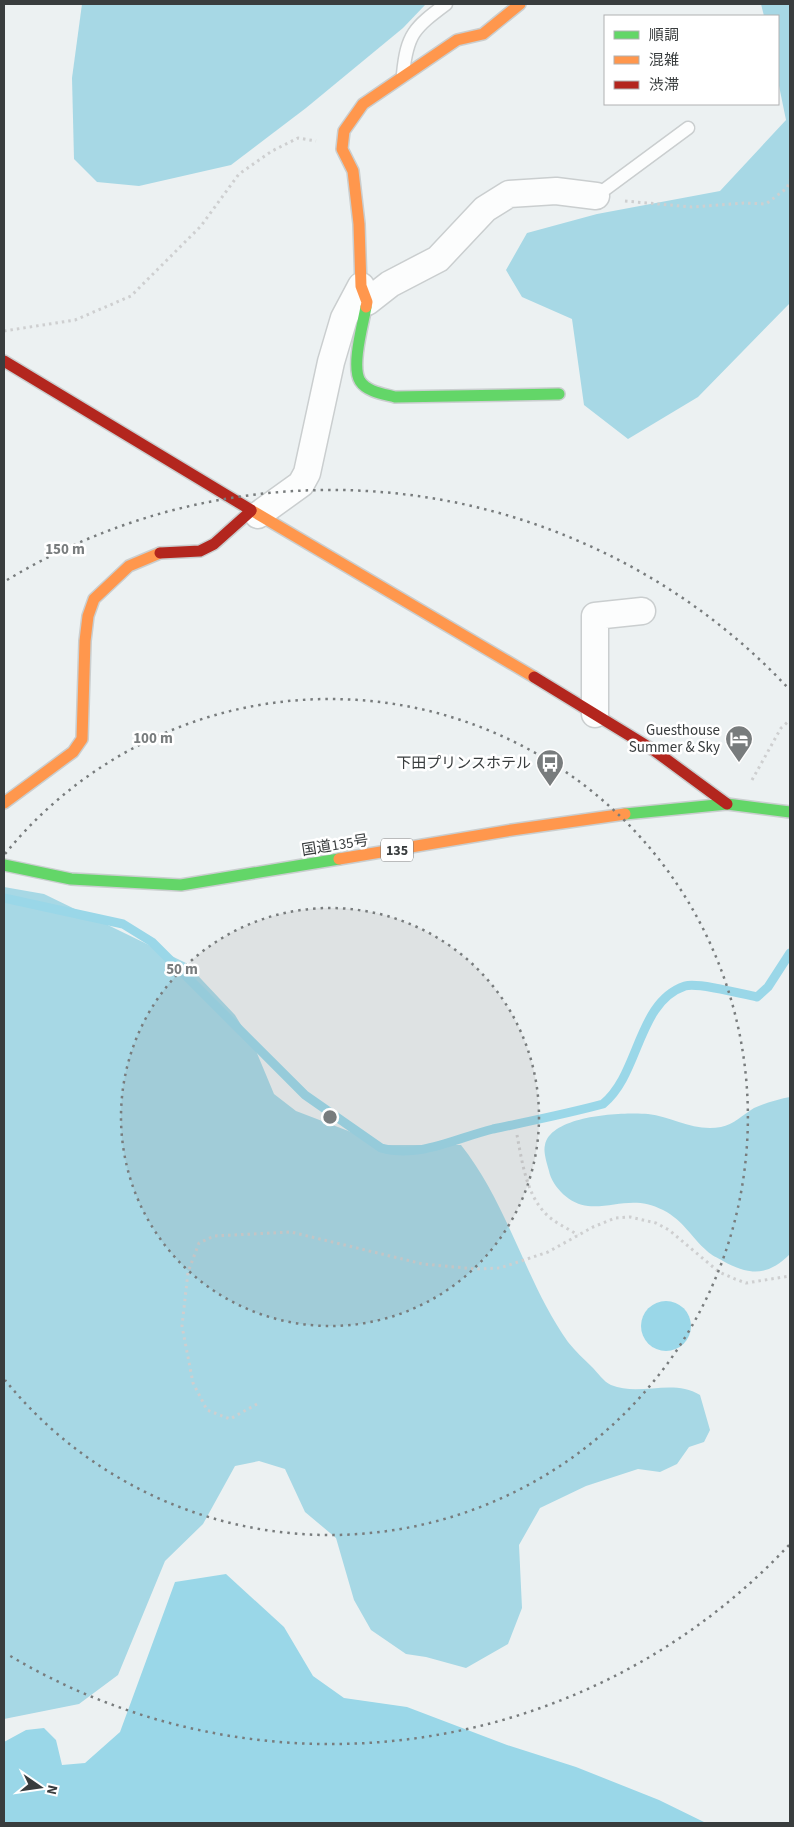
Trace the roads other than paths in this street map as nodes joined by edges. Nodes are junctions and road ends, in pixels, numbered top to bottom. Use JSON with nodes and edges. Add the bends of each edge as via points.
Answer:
{"nodes":[{"id":1,"x":446,"y":4,"type":"edge"},
{"id":2,"x":520,"y":4,"type":"edge"},
{"id":3,"x":402,"y":77,"type":"junction"},
{"id":4,"x":688,"y":128,"type":"dead end"},
{"id":5,"x":596,"y":196,"type":"joint"},
{"id":6,"x":364,"y":294,"type":"junction"},
{"id":7,"x":4,"y":361,"type":"edge"},
{"id":8,"x":559,"y":394,"type":"dead end"},
{"id":9,"x":254,"y":513,"type":"junction"},
{"id":10,"x":642,"y":612,"type":"dead end"},
{"id":11,"x":595,"y":714,"type":"junction"},
{"id":12,"x":4,"y":803,"type":"edge"},
{"id":13,"x":726,"y":804,"type":"junction"},
{"id":14,"x":790,"y":812,"type":"edge"},
{"id":15,"x":4,"y":865,"type":"edge"}],
"edges":[{"from":1,"to":3,"type":"lane","via":[[418,25],[406,48]]},
{"from":2,"to":3,"type":"main road","via":[[483,34],[457,40]]},
{"from":3,"to":6,"type":"main road","via":[[363,104],[344,131],[342,149],[353,171]]},
{"from":4,"to":5,"type":"lane"},
{"from":5,"to":6,"type":"street","via":[[556,191],[509,194],[485,209],[438,259]]},
{"from":6,"to":8,"type":"main road","via":[[356,368],[360,381],[371,390],[395,397]]},
{"from":6,"to":9,"type":"street","via":[[344,318],[307,473],[301,484]]},
{"from":7,"to":9,"type":"main road"},
{"from":9,"to":11,"type":"main road"},
{"from":9,"to":12,"type":"main road","via":[[200,551],[167,551],[129,566],[94,600],[88,616],[82,739],[73,752]]},
{"from":10,"to":11,"type":"street","via":[[595,616]]},
{"from":11,"to":13,"type":"main road"},
{"from":13,"to":14,"type":"main road","name":"国道135号","number":"135"},
{"from":13,"to":15,"type":"main road","name":"国道135号","number":"135","via":[[512,830],[181,884],[71,879]]}]}
